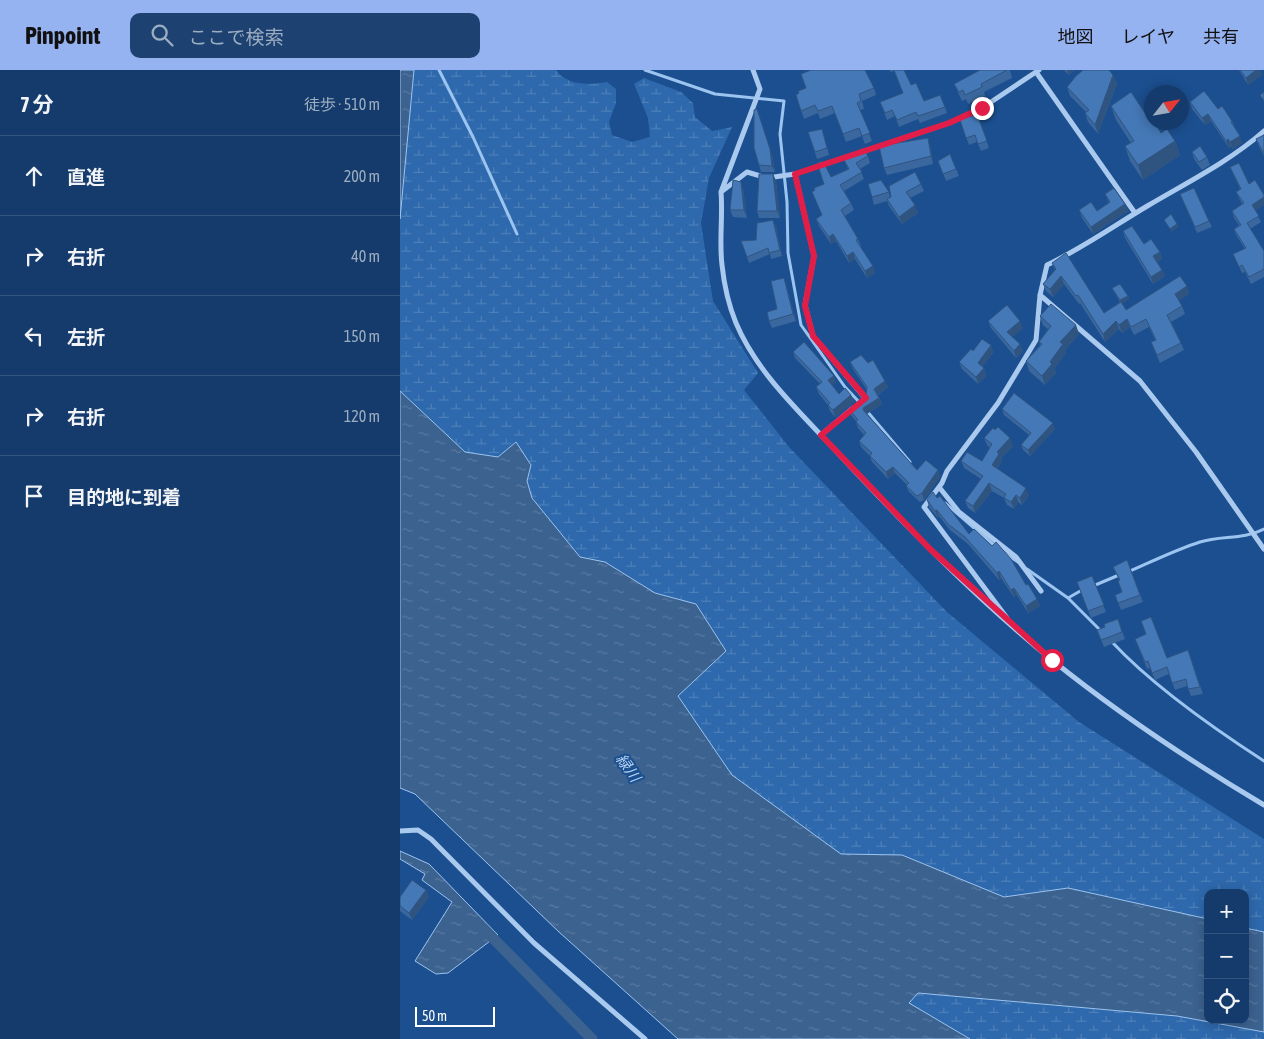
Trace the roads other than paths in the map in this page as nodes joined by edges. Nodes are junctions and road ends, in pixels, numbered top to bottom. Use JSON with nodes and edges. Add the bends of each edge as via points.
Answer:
{"nodes":[{"id":1,"x":753,"y":70,"type":"edge"},
{"id":2,"x":1037,"y":71,"type":"edge"},
{"id":3,"x":1264,"y":131,"type":"edge"},
{"id":4,"x":795,"y":174,"type":"junction"},
{"id":5,"x":720,"y":192,"type":"junction"},
{"id":6,"x":1135,"y":213,"type":"junction"},
{"id":7,"x":1040,"y":295,"type":"junction"},
{"id":8,"x":821,"y":435,"type":"junction"},
{"id":9,"x":938,"y":486,"type":"junction"},
{"id":10,"x":1264,"y":549,"type":"edge"},
{"id":11,"x":1041,"y":591,"type":"dead end"},
{"id":12,"x":1015,"y":628,"type":"junction"},
{"id":13,"x":1264,"y":805,"type":"edge"},
{"id":14,"x":400,"y":831,"type":"edge"},
{"id":15,"x":645,"y":1039,"type":"edge"}],
"edges":[{"from":1,"to":5,"type":"street","via":[[760,88]]},
{"from":2,"to":4,"type":"street","via":[[982,108],[949,123]]},
{"from":2,"to":6,"type":"street"},
{"from":3,"to":6,"type":"street","via":[[1247,146]]},
{"from":4,"to":5,"type":"street","via":[[767,178],[747,172]]},
{"from":4,"to":8,"type":"street","via":[[814,256],[805,306],[813,336],[866,398]]},
{"from":5,"to":8,"type":"street","via":[[723,210],[721,264],[736,325],[763,371]]},
{"from":6,"to":7,"type":"street","via":[[1095,240],[1047,265]]},
{"from":7,"to":9,"type":"street","via":[[1036,340],[998,403]]},
{"from":7,"to":10,"type":"street","via":[[1140,381],[1196,452]]},
{"from":8,"to":12,"type":"street","via":[[930,549]]},
{"from":9,"to":11,"type":"street","via":[[959,512],[1016,557]]},
{"from":9,"to":12,"type":"street","via":[[924,507]]},
{"from":12,"to":13,"type":"street","via":[[1122,712]]},
{"from":14,"to":15,"type":"street","via":[[418,830],[431,839],[534,943]]}]}
